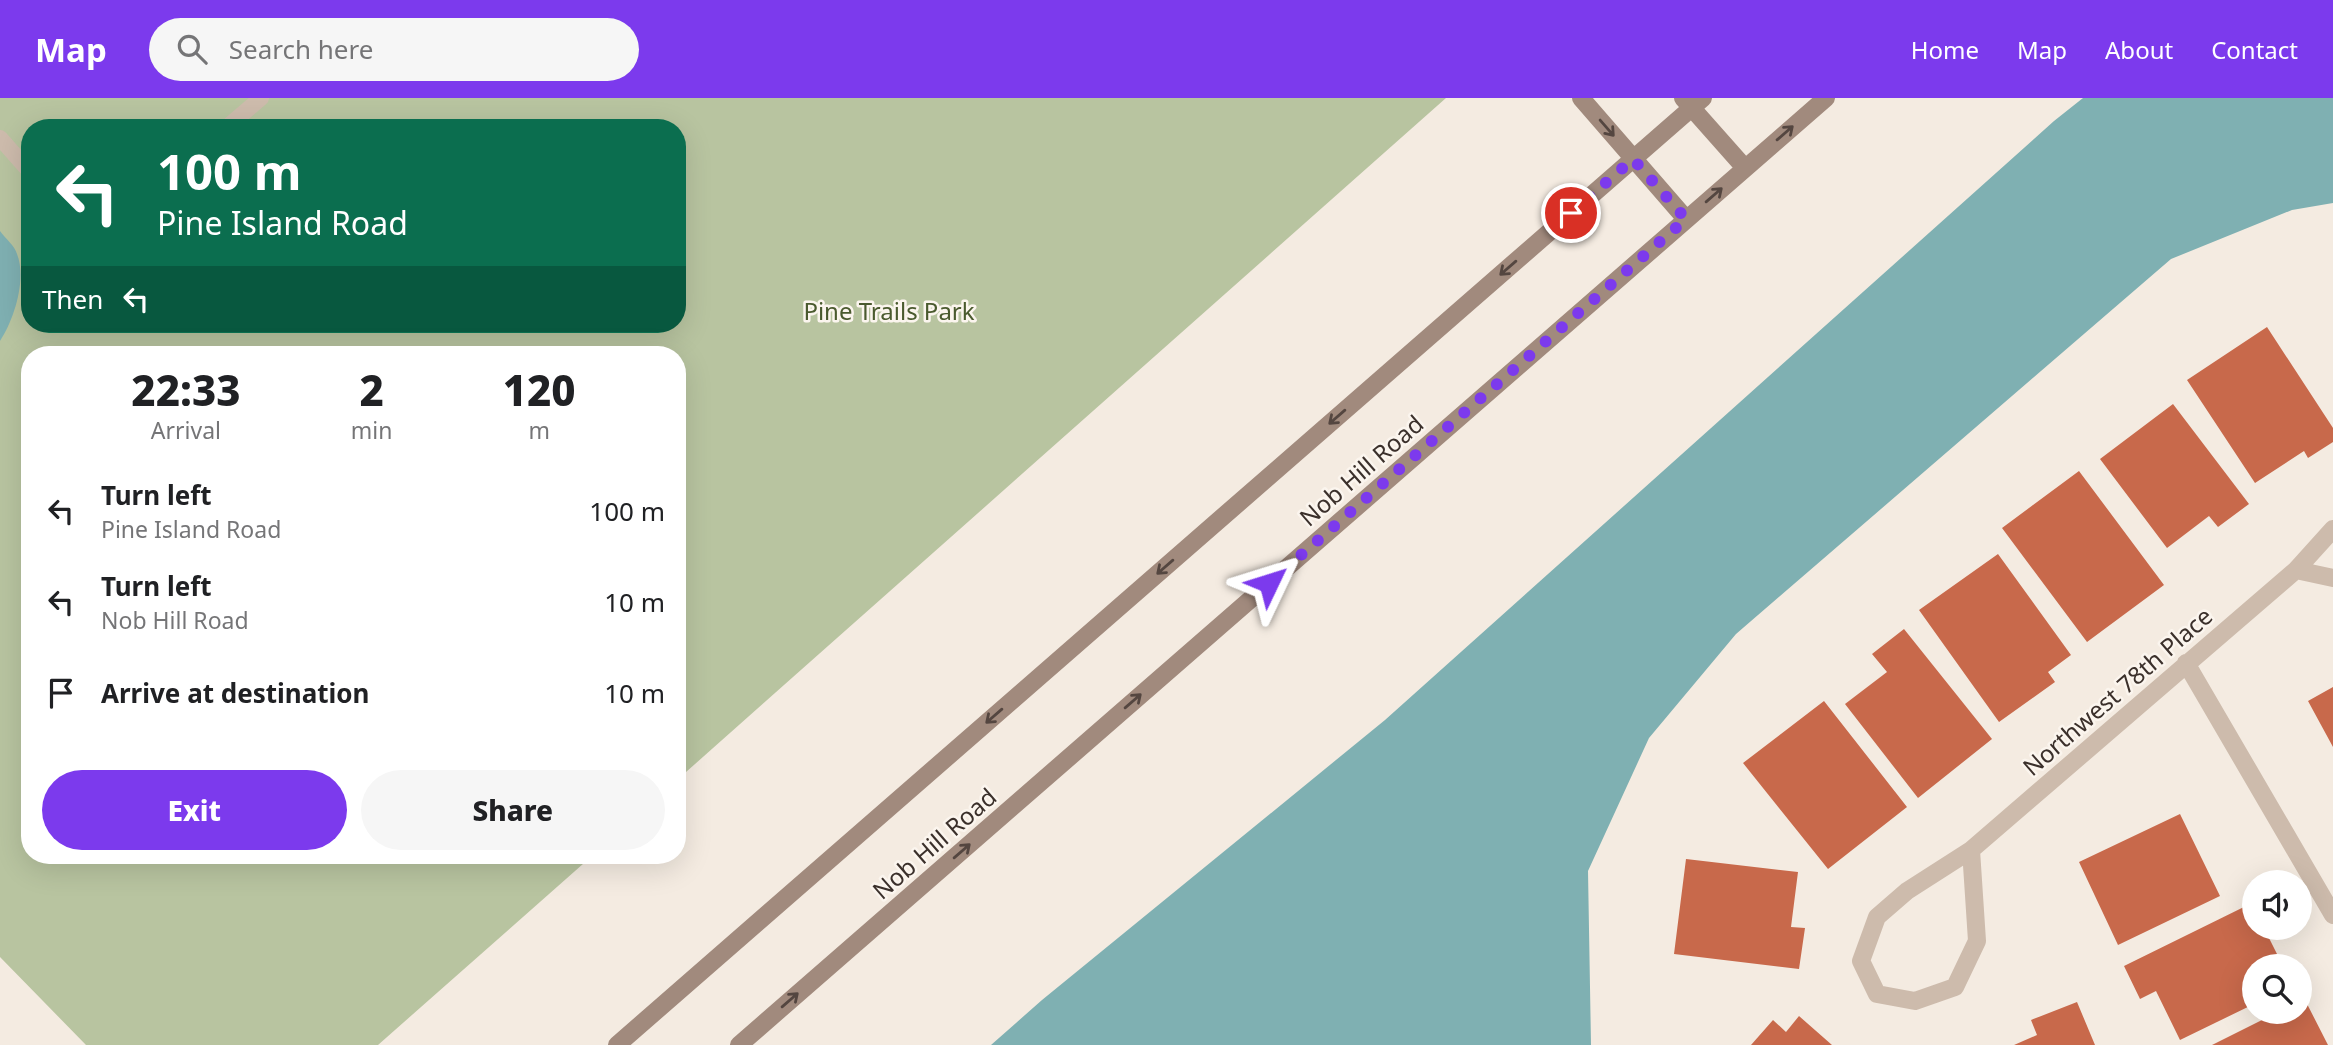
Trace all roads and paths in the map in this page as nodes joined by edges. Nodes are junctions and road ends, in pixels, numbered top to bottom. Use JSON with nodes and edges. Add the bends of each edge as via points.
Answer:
{"nodes":[{"id":1,"x":261,"y":98,"type":"edge"},
{"id":2,"x":1581,"y":98,"type":"edge"},
{"id":3,"x":1825,"y":98,"type":"edge"},
{"id":4,"x":1693,"y":101,"type":"edge"},
{"id":5,"x":236,"y":119,"type":"edge"},
{"id":6,"x":0,"y":138,"type":"edge"},
{"id":7,"x":1633,"y":159,"type":"junction"},
{"id":8,"x":21,"y":162,"type":"edge"},
{"id":9,"x":1745,"y":168,"type":"junction"},
{"id":10,"x":1686,"y":219,"type":"junction"},
{"id":11,"x":2333,"y":529,"type":"edge"},
{"id":12,"x":2296,"y":570,"type":"junction"},
{"id":13,"x":2333,"y":578,"type":"edge"},
{"id":14,"x":2186,"y":663,"type":"junction"},
{"id":15,"x":1971,"y":850,"type":"junction"},
{"id":16,"x":2333,"y":915,"type":"edge"},
{"id":17,"x":617,"y":1045,"type":"edge"},
{"id":18,"x":739,"y":1045,"type":"edge"}],
"edges":[{"from":1,"to":5,"type":"lane"},
{"from":2,"to":7,"type":"main road","one_way":true},
{"from":9,"to":3,"type":"main road","name":"Nob Hill Road","one_way":true},
{"from":4,"to":7,"type":"main road"},
{"from":4,"to":9,"type":"main road"},
{"from":6,"to":8,"type":"lane"},
{"from":7,"to":10,"type":"main road"},
{"from":7,"to":17,"type":"main road","one_way":true},
{"from":10,"to":9,"type":"main road","name":"Nob Hill Road","one_way":true},
{"from":18,"to":10,"type":"main road","name":"Nob Hill Road","one_way":true},
{"from":11,"to":12,"type":"street","name":"Northwest 78th Place"},
{"from":12,"to":13,"type":"street"},
{"from":12,"to":14,"type":"street","name":"Northwest 78th Place"},
{"from":14,"to":15,"type":"street","name":"Northwest 78th Place"},
{"from":14,"to":16,"type":"street"},
{"from":15,"to":15,"type":"street","name":"Northwest 78th Place","via":[[1977,941],[1955,988],[1915,1000],[1877,994],[1861,961],[1877,917],[1907,891]]}]}
